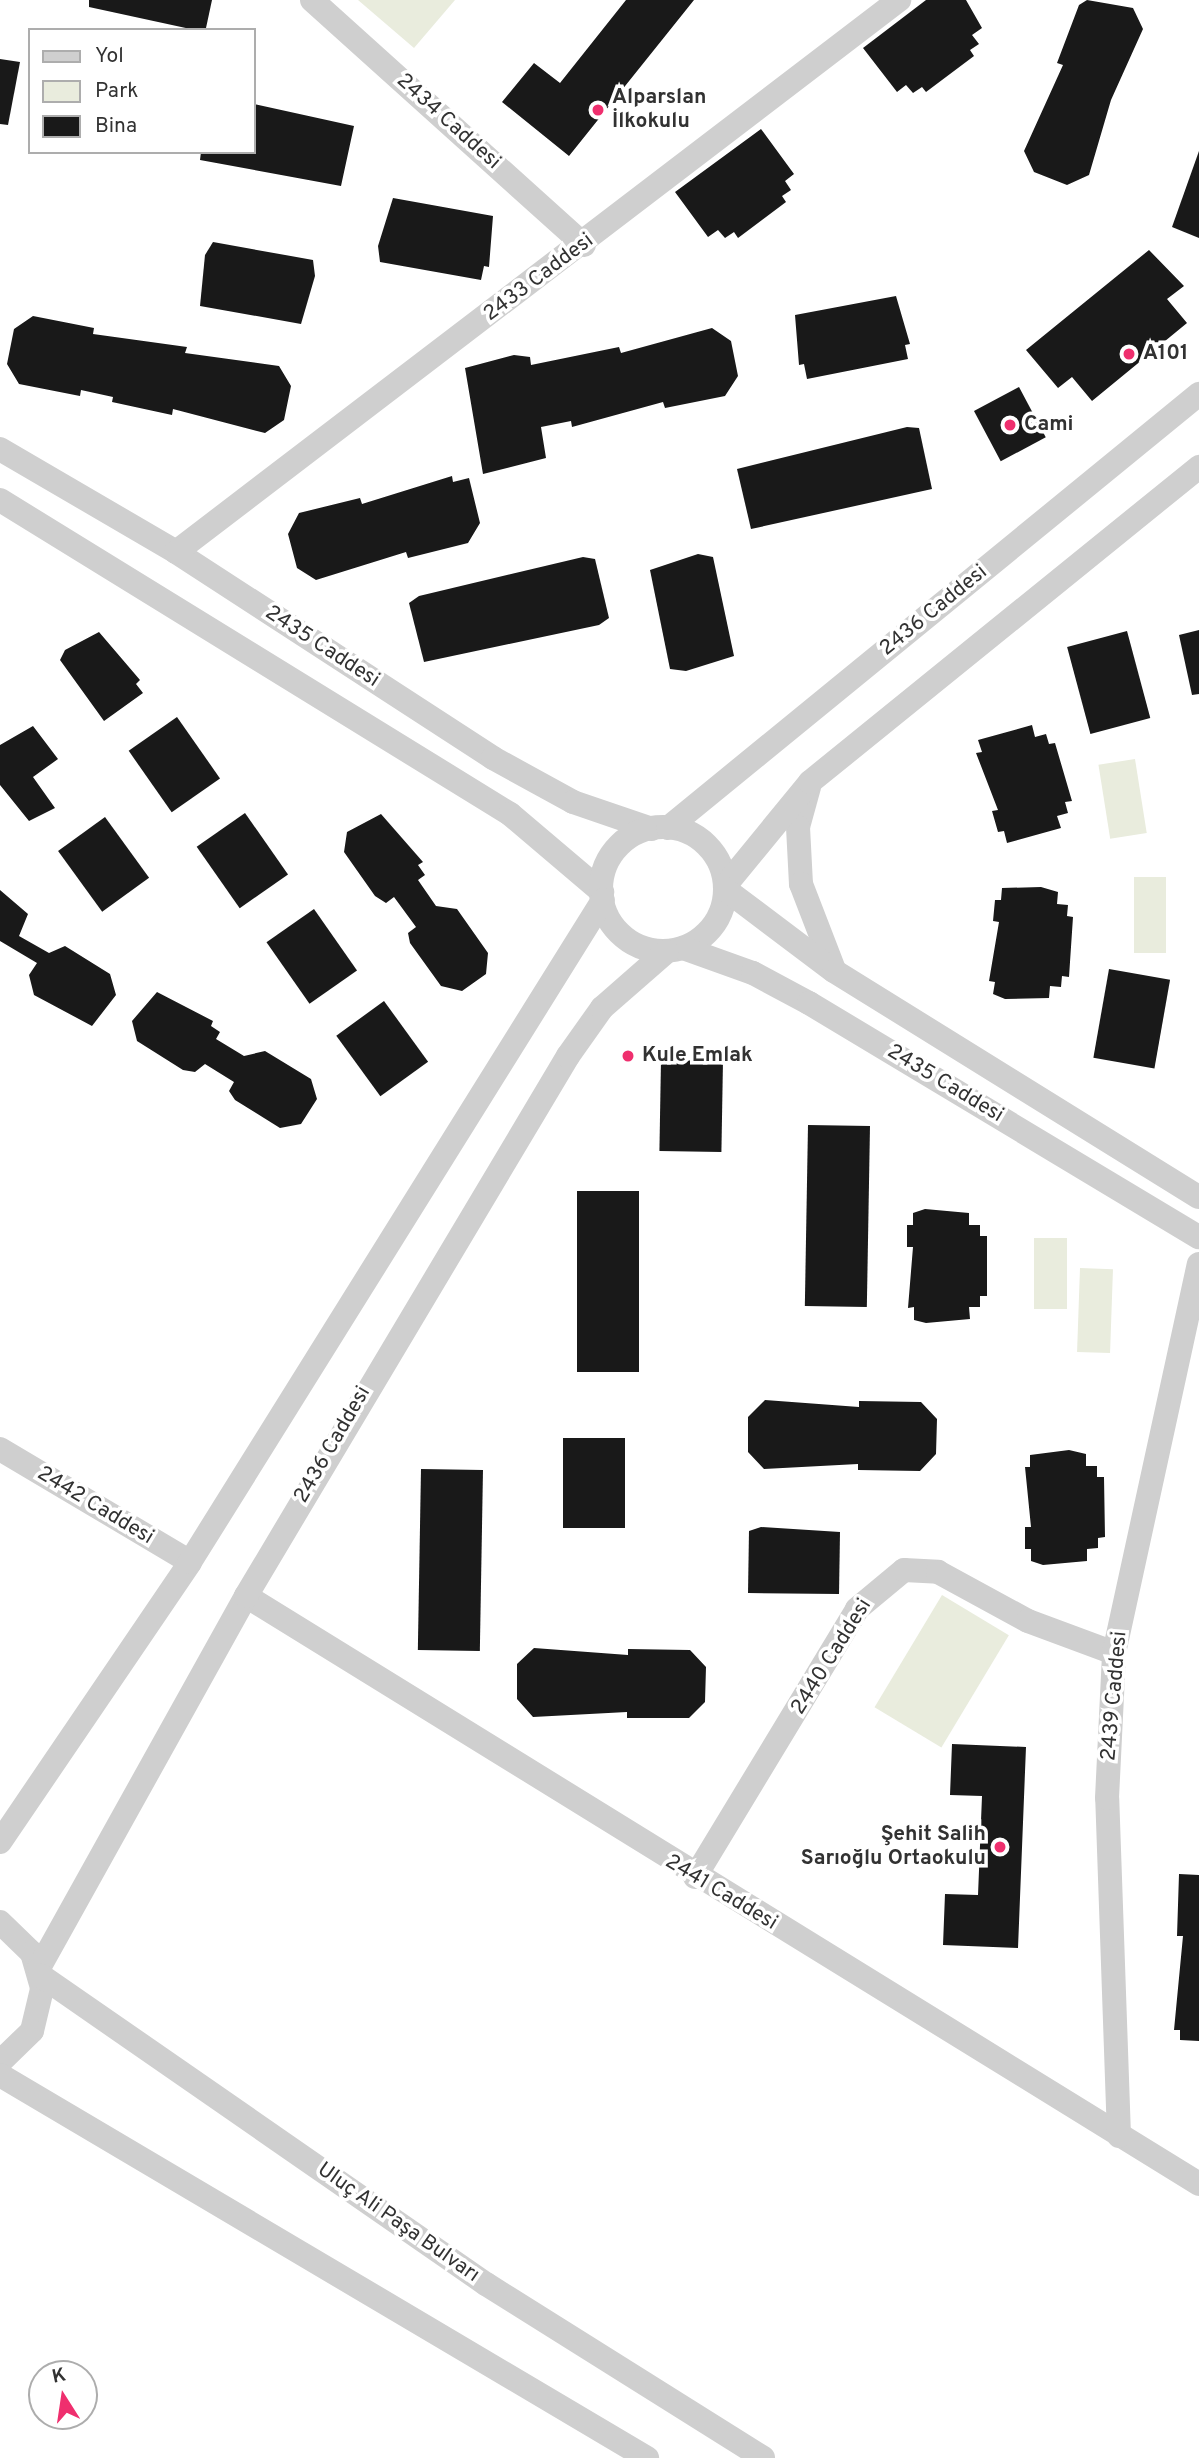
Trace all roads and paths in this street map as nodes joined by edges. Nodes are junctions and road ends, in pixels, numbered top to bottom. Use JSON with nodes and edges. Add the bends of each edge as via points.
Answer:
{"nodes":[{"id":1,"x":312,"y":0,"type":"edge"},
{"id":2,"x":899,"y":0,"type":"edge"},
{"id":3,"x":584,"y":245,"type":"junction"},
{"id":4,"x":1199,"y":394,"type":"edge"},
{"id":5,"x":0,"y":449,"type":"edge"},
{"id":6,"x":1199,"y":467,"type":"edge"},
{"id":7,"x":0,"y":500,"type":"edge"},
{"id":8,"x":176,"y":552,"type":"junction"},
{"id":9,"x":810,"y":782,"type":"junction"},
{"id":10,"x":660,"y":828,"type":"junction"},
{"id":11,"x":725,"y":887,"type":"junction"},
{"id":12,"x":602,"y":896,"type":"junction"},
{"id":13,"x":675,"y":949,"type":"junction"},
{"id":14,"x":835,"y":971,"type":"junction"},
{"id":15,"x":1199,"y":1197,"type":"edge"},
{"id":16,"x":1199,"y":1237,"type":"edge"},
{"id":17,"x":1199,"y":1265,"type":"edge"},
{"id":18,"x":0,"y":1449,"type":"edge"},
{"id":19,"x":190,"y":1562,"type":"junction"},
{"id":20,"x":246,"y":1595,"type":"junction"},
{"id":21,"x":1114,"y":1653,"type":"junction"},
{"id":22,"x":0,"y":1842,"type":"edge"},
{"id":23,"x":695,"y":1877,"type":"junction"},
{"id":24,"x":0,"y":1922,"type":"edge"},
{"id":25,"x":40,"y":1971,"type":"junction"},
{"id":26,"x":0,"y":2062,"type":"edge"},
{"id":27,"x":0,"y":2075,"type":"edge"},
{"id":28,"x":1119,"y":2136,"type":"junction"},
{"id":29,"x":1199,"y":2184,"type":"edge"},
{"id":30,"x":647,"y":2458,"type":"edge"},
{"id":31,"x":763,"y":2458,"type":"edge"}],
"edges":[{"from":1,"to":3,"type":"street","name":"2434 Caddesi"},
{"from":2,"to":3,"type":"street","name":"2433 Caddesi"},
{"from":3,"to":8,"type":"street","name":"2433 Caddesi"},
{"from":4,"to":10,"type":"street","name":"2436 Caddesi"},
{"from":5,"to":8,"type":"street","name":"2435 Caddesi"},
{"from":6,"to":9,"type":"street"},
{"from":7,"to":12,"type":"street","name":"2435 Caddesi","via":[[510,814]]},
{"from":8,"to":10,"type":"street","name":"2435 Caddesi","via":[[493,758],[573,803]]},
{"from":9,"to":11,"type":"street"},
{"from":9,"to":14,"type":"street","via":[[798,827],[801,884]]},
{"from":10,"to":11,"type":"street","name":"2435 Caddesi","via":[[705,843]]},
{"from":10,"to":12,"type":"street","via":[[612,854]]},
{"from":11,"to":13,"type":"street","via":[[713,925]]},
{"from":11,"to":14,"type":"street","name":"2435 Caddesi"},
{"from":12,"to":13,"type":"street","name":"2435 Caddesi","via":[[628,940]]},
{"from":12,"to":19,"type":"street"},
{"from":13,"to":16,"type":"street","name":"2435 Caddesi","via":[[752,973],[809,1003]]},
{"from":13,"to":20,"type":"street","name":"2436 Caddesi","via":[[602,1008],[568,1056]]},
{"from":14,"to":15,"type":"street","name":"2435 Caddesi"},
{"from":17,"to":21,"type":"street","name":"2439 Caddesi"},
{"from":18,"to":19,"type":"street","name":"2442 Caddesi"},
{"from":19,"to":22,"type":"street"},
{"from":20,"to":23,"type":"street","name":"2441 Caddesi"},
{"from":20,"to":25,"type":"street","name":"2436 Caddesi"},
{"from":21,"to":23,"type":"street","name":"2440 Caddesi","via":[[1028,1620],[938,1572],[904,1570],[858,1609]]},
{"from":21,"to":28,"type":"street","name":"2439 Caddesi","via":[[1107,1798]]},
{"from":23,"to":28,"type":"street","name":"2441 Caddesi"},
{"from":24,"to":25,"type":"street","name":"Uluç Ali Paşa Bulvarı","via":[[23,1940]]},
{"from":25,"to":26,"type":"street","via":[[38,2018],[23,2043]]},
{"from":25,"to":31,"type":"street","name":"Uluç Ali Paşa Bulvarı","via":[[486,2284]]},
{"from":27,"to":30,"type":"street"},
{"from":28,"to":29,"type":"street","name":"2441 Caddesi"}]}
